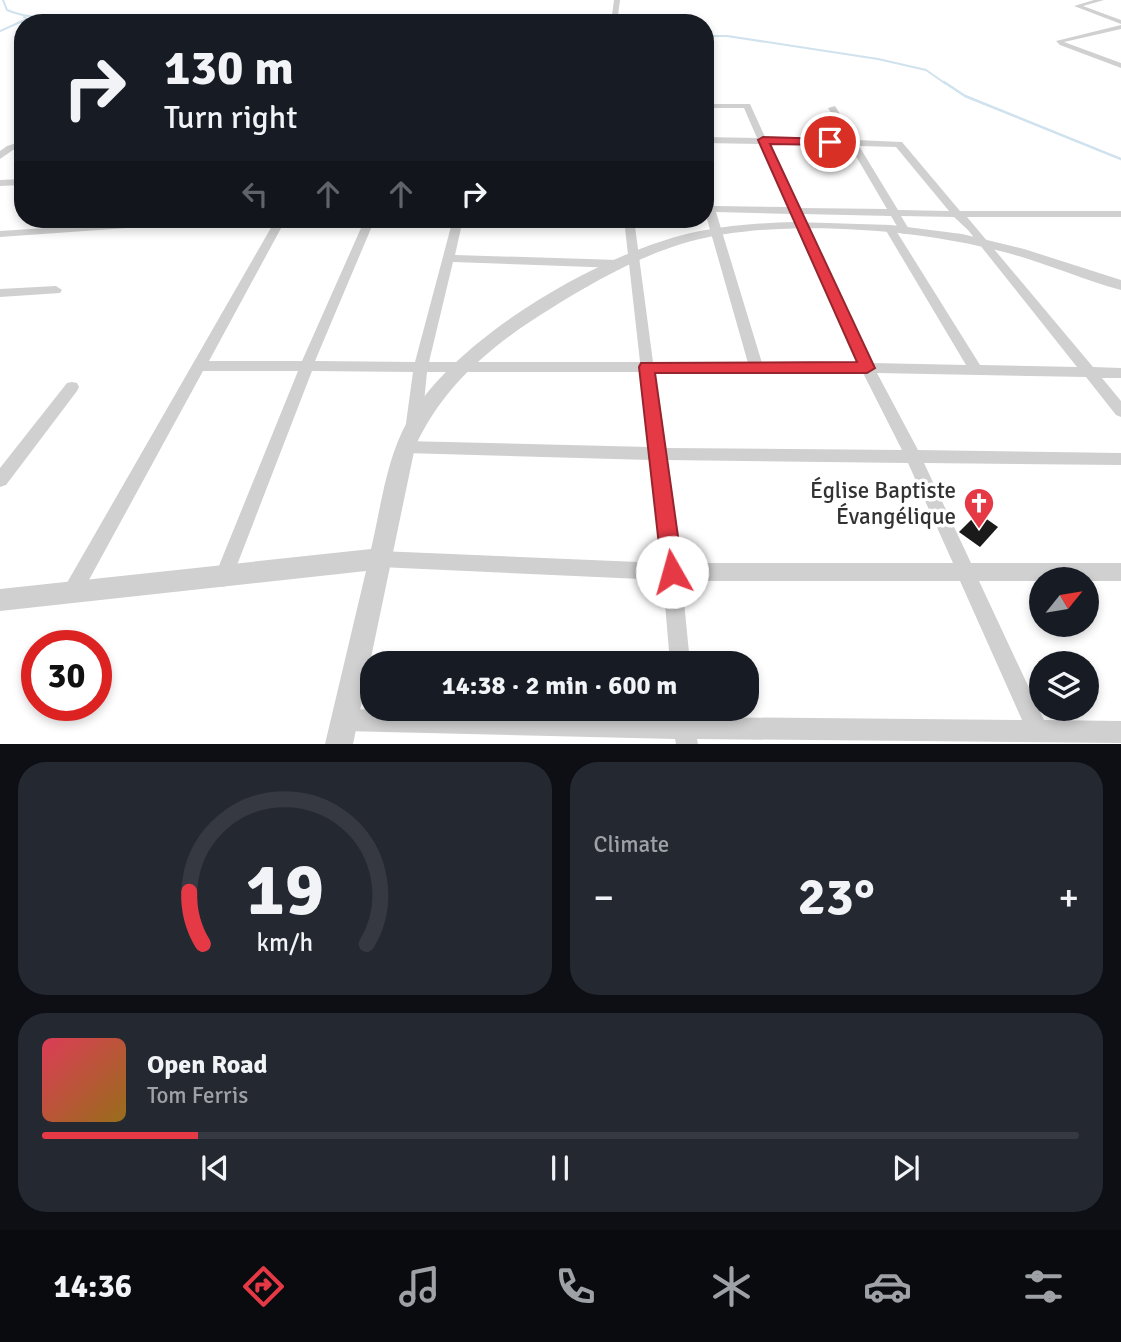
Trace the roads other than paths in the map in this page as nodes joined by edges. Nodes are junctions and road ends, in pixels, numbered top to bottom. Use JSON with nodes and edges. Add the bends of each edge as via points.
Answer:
{"nodes":[{"id":1,"x":1101,"y":0,"type":"edge"},
{"id":2,"x":1121,"y":22,"type":"edge"},
{"id":3,"x":1121,"y":27,"type":"edge"},
{"id":4,"x":1120,"y":65,"type":"edge"},
{"id":5,"x":1094,"y":70,"type":"dead end"},
{"id":6,"x":714,"y":106,"type":"edge"},
{"id":7,"x":832,"y":108,"type":"dead end"},
{"id":8,"x":714,"y":140,"type":"edge"},
{"id":9,"x":763,"y":140,"type":"junction"},
{"id":10,"x":852,"y":143,"type":"junction"},
{"id":11,"x":714,"y":209,"type":"edge"},
{"id":12,"x":794,"y":209,"type":"junction"},
{"id":13,"x":893,"y":211,"type":"junction"},
{"id":14,"x":957,"y":214,"type":"junction"},
{"id":15,"x":1121,"y":214,"type":"edge"},
{"id":16,"x":714,"y":226,"type":"edge"},
{"id":17,"x":804,"y":226,"type":"junction"},
{"id":18,"x":92,"y":228,"type":"edge"},
{"id":19,"x":276,"y":228,"type":"edge"},
{"id":20,"x":366,"y":228,"type":"edge"},
{"id":21,"x":455,"y":228,"type":"edge"},
{"id":22,"x":628,"y":228,"type":"edge"},
{"id":23,"x":897,"y":230,"type":"junction"},
{"id":24,"x":716,"y":232,"type":"junction"},
{"id":25,"x":0,"y":234,"type":"edge"},
{"id":26,"x":985,"y":243,"type":"junction"},
{"id":27,"x":447,"y":258,"type":"junction"},
{"id":28,"x":626,"y":260,"type":"junction"},
{"id":29,"x":1121,"y":284,"type":"edge"},
{"id":30,"x":56,"y":290,"type":"dead end"},
{"id":31,"x":0,"y":293,"type":"edge"},
{"id":32,"x":307,"y":365,"type":"junction"},
{"id":33,"x":421,"y":365,"type":"junction"},
{"id":34,"x":463,"y":365,"type":"junction"},
{"id":35,"x":198,"y":366,"type":"junction"},
{"id":36,"x":647,"y":367,"type":"junction"},
{"id":37,"x":756,"y":367,"type":"junction"},
{"id":38,"x":867,"y":368,"type":"junction"},
{"id":39,"x":975,"y":369,"type":"junction"},
{"id":40,"x":1090,"y":373,"type":"junction"},
{"id":41,"x":1121,"y":373,"type":"edge"},
{"id":42,"x":72,"y":387,"type":"dead end"},
{"id":43,"x":1121,"y":411,"type":"edge"},
{"id":44,"x":414,"y":423,"type":"junction"},
{"id":45,"x":405,"y":447,"type":"junction"},
{"id":46,"x":658,"y":454,"type":"junction"},
{"id":47,"x":913,"y":456,"type":"junction"},
{"id":48,"x":1121,"y":459,"type":"edge"},
{"id":49,"x":0,"y":480,"type":"edge"},
{"id":50,"x":380,"y":559,"type":"junction"},
{"id":51,"x":672,"y":572,"type":"junction"},
{"id":52,"x":1121,"y":572,"type":"edge"},
{"id":53,"x":966,"y":574,"type":"junction"},
{"id":54,"x":223,"y":578,"type":"junction"},
{"id":55,"x":71,"y":594,"type":"junction"},
{"id":56,"x":0,"y":600,"type":"edge"},
{"id":57,"x":679,"y":651,"type":"edge"},
{"id":58,"x":344,"y":720,"type":"junction"},
{"id":59,"x":685,"y":727,"type":"edge"},
{"id":60,"x":1121,"y":732,"type":"edge"},
{"id":61,"x":1041,"y":737,"type":"edge"},
{"id":62,"x":339,"y":744,"type":"edge"}],
"edges":[{"from":1,"to":2,"type":"street","via":[[1077,6]]},
{"from":3,"to":4,"type":"street","via":[[1059,41]]},
{"from":4,"to":5,"type":"street"},
{"from":6,"to":9,"type":"street","via":[[747,106]]},
{"from":7,"to":10,"type":"street"},
{"from":8,"to":9,"type":"street"},
{"from":9,"to":10,"type":"street"},
{"from":9,"to":12,"type":"street"},
{"from":10,"to":13,"type":"street"},
{"from":10,"to":14,"type":"street","via":[[899,144]]},
{"from":11,"to":12,"type":"street"},
{"from":12,"to":13,"type":"street"},
{"from":12,"to":17,"type":"street"},
{"from":13,"to":14,"type":"street"},
{"from":13,"to":23,"type":"street"},
{"from":14,"to":15,"type":"street"},
{"from":14,"to":26,"type":"street"},
{"from":16,"to":24,"type":"street"},
{"from":17,"to":23,"type":"street"},
{"from":17,"to":24,"type":"street"},
{"from":17,"to":38,"type":"street"},
{"from":18,"to":25,"type":"street"},
{"from":19,"to":35,"type":"street"},
{"from":20,"to":32,"type":"street"},
{"from":21,"to":27,"type":"street"},
{"from":22,"to":28,"type":"street"},
{"from":23,"to":26,"type":"street"},
{"from":23,"to":39,"type":"street"},
{"from":24,"to":28,"type":"street"},
{"from":24,"to":37,"type":"street"},
{"from":26,"to":29,"type":"street"},
{"from":26,"to":40,"type":"street"},
{"from":27,"to":28,"type":"street"},
{"from":27,"to":33,"type":"street"},
{"from":28,"to":34,"type":"street","via":[[531,313]]},
{"from":28,"to":36,"type":"street"},
{"from":30,"to":31,"type":"street"},
{"from":32,"to":33,"type":"street"},
{"from":32,"to":35,"type":"street"},
{"from":32,"to":54,"type":"street"},
{"from":33,"to":34,"type":"street"},
{"from":33,"to":44,"type":"street"},
{"from":34,"to":36,"type":"street"},
{"from":34,"to":44,"type":"street"},
{"from":35,"to":55,"type":"street"},
{"from":36,"to":37,"type":"street"},
{"from":36,"to":46,"type":"street"},
{"from":37,"to":38,"type":"street"},
{"from":38,"to":39,"type":"street"},
{"from":38,"to":47,"type":"street"},
{"from":39,"to":40,"type":"street"},
{"from":40,"to":41,"type":"street"},
{"from":40,"to":43,"type":"street"},
{"from":42,"to":49,"type":"street"},
{"from":44,"to":45,"type":"street"},
{"from":45,"to":46,"type":"street"},
{"from":45,"to":50,"type":"street"},
{"from":46,"to":47,"type":"street"},
{"from":46,"to":51,"type":"street"},
{"from":47,"to":48,"type":"street"},
{"from":47,"to":53,"type":"street"},
{"from":50,"to":51,"type":"street"},
{"from":50,"to":54,"type":"street"},
{"from":50,"to":58,"type":"street"},
{"from":51,"to":53,"type":"street"},
{"from":51,"to":57,"type":"street"},
{"from":52,"to":53,"type":"street"},
{"from":53,"to":61,"type":"street"},
{"from":54,"to":55,"type":"street"},
{"from":55,"to":56,"type":"street"},
{"from":58,"to":59,"type":"street"},
{"from":58,"to":62,"type":"street"},
{"from":59,"to":61,"type":"street"},
{"from":60,"to":61,"type":"street"}]}
